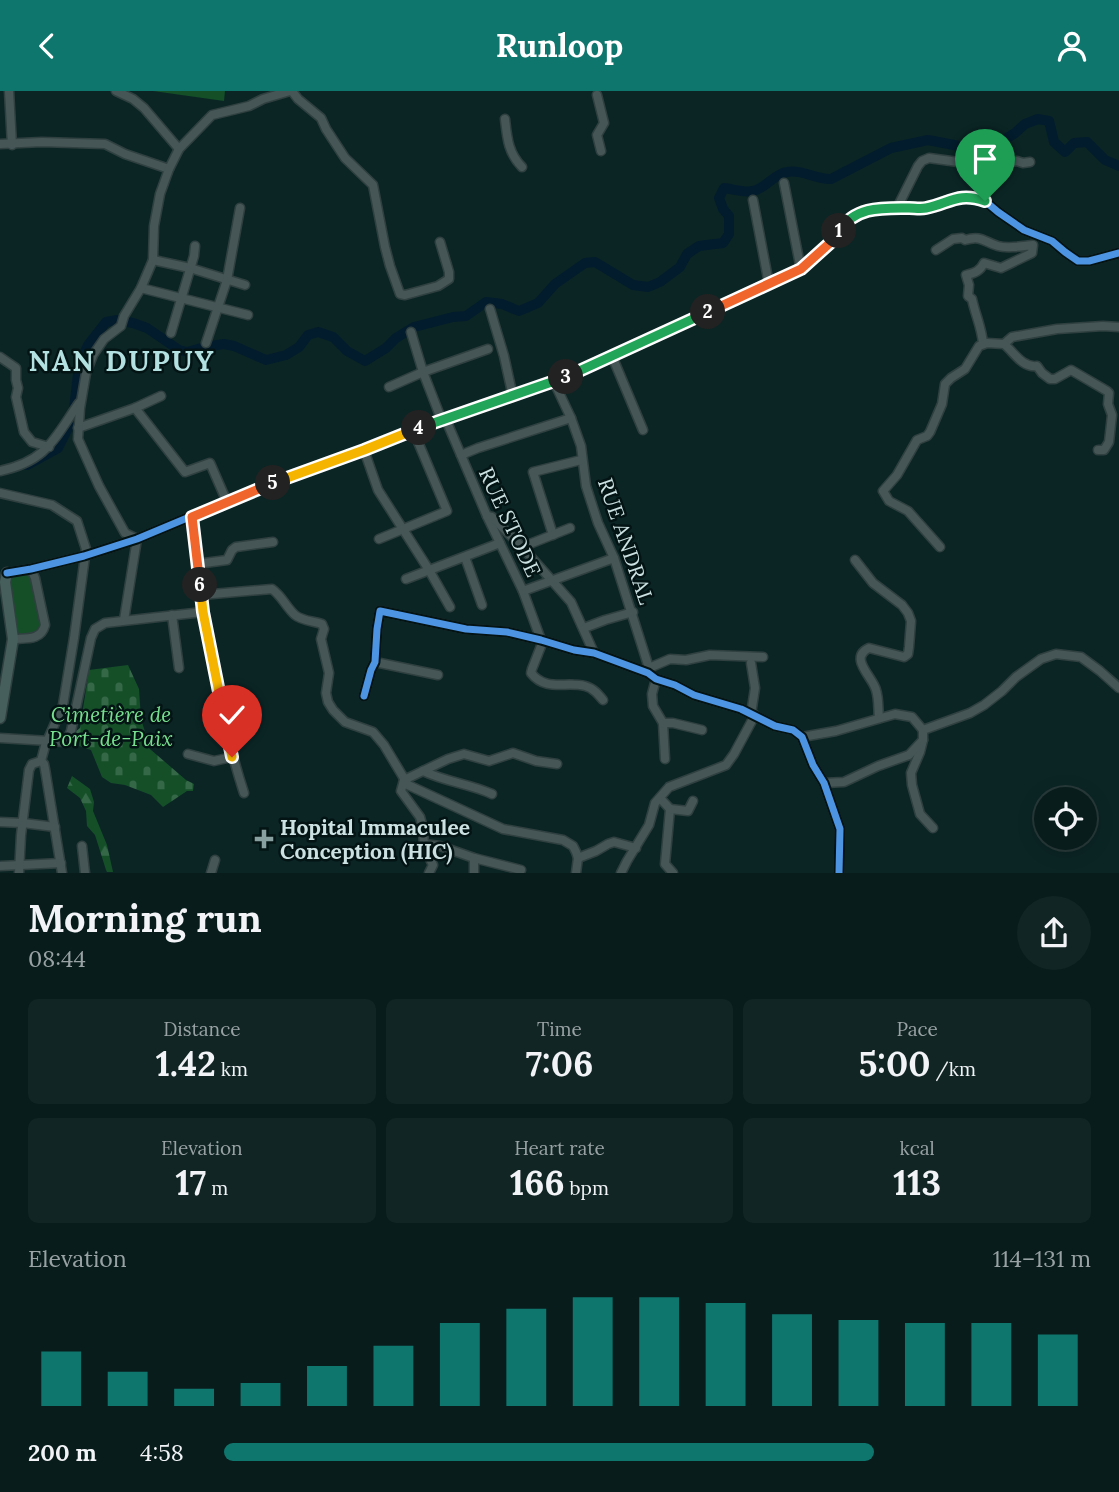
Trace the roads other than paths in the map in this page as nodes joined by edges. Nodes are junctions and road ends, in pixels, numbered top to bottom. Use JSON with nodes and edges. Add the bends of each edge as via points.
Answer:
{"nodes":[{"id":1,"x":116,"y":91,"type":"edge"},
{"id":2,"x":291,"y":91,"type":"edge"},
{"id":3,"x":597,"y":95,"type":"dead end"},
{"id":4,"x":6,"y":97,"type":"edge"},
{"id":5,"x":505,"y":119,"type":"dead end"},
{"id":6,"x":0,"y":145,"type":"edge"},
{"id":7,"x":12,"y":145,"type":"junction"},
{"id":8,"x":179,"y":149,"type":"junction"},
{"id":9,"x":601,"y":151,"type":"dead end"},
{"id":10,"x":1030,"y":162,"type":"dead end"},
{"id":11,"x":522,"y":167,"type":"dead end"},
{"id":12,"x":169,"y":169,"type":"junction"},
{"id":13,"x":783,"y":183,"type":"dead end"},
{"id":14,"x":753,"y":200,"type":"dead end"},
{"id":15,"x":240,"y":208,"type":"dead end"},
{"id":16,"x":897,"y":208,"type":"junction"},
{"id":17,"x":440,"y":242,"type":"dead end"},
{"id":18,"x":195,"y":246,"type":"dead end"},
{"id":19,"x":936,"y":250,"type":"dead end"},
{"id":20,"x":1119,"y":253,"type":"edge"},
{"id":21,"x":153,"y":260,"type":"junction"},
{"id":22,"x":190,"y":268,"type":"junction"},
{"id":23,"x":803,"y":268,"type":"junction"},
{"id":24,"x":228,"y":280,"type":"junction"},
{"id":25,"x":769,"y":284,"type":"junction"},
{"id":26,"x":245,"y":285,"type":"dead end"},
{"id":27,"x":141,"y":288,"type":"junction"},
{"id":28,"x":181,"y":298,"type":"junction"},
{"id":29,"x":219,"y":308,"type":"junction"},
{"id":30,"x":490,"y":309,"type":"dead end"},
{"id":31,"x":248,"y":315,"type":"dead end"},
{"id":32,"x":1119,"y":327,"type":"edge"},
{"id":33,"x":411,"y":332,"type":"dead end"},
{"id":34,"x":171,"y":333,"type":"dead end"},
{"id":35,"x":206,"y":343,"type":"dead end"},
{"id":36,"x":984,"y":344,"type":"junction"},
{"id":37,"x":1004,"y":344,"type":"junction"},
{"id":38,"x":488,"y":349,"type":"dead end"},
{"id":39,"x":612,"y":356,"type":"junction"},
{"id":40,"x":0,"y":357,"type":"edge"},
{"id":41,"x":423,"y":372,"type":"junction"},
{"id":42,"x":554,"y":382,"type":"junction"},
{"id":43,"x":389,"y":387,"type":"dead end"},
{"id":44,"x":162,"y":396,"type":"dead end"},
{"id":45,"x":513,"y":397,"type":"junction"},
{"id":46,"x":81,"y":399,"type":"junction"},
{"id":47,"x":135,"y":408,"type":"junction"},
{"id":48,"x":571,"y":418,"type":"junction"},
{"id":49,"x":444,"y":420,"type":"junction"},
{"id":50,"x":78,"y":428,"type":"junction"},
{"id":51,"x":414,"y":430,"type":"junction"},
{"id":52,"x":643,"y":430,"type":"dead end"},
{"id":53,"x":49,"y":447,"type":"junction"},
{"id":54,"x":364,"y":450,"type":"junction"},
{"id":55,"x":1097,"y":450,"type":"dead end"},
{"id":56,"x":461,"y":455,"type":"junction"},
{"id":57,"x":582,"y":460,"type":"junction"},
{"id":58,"x":0,"y":471,"type":"edge"},
{"id":59,"x":0,"y":493,"type":"edge"},
{"id":60,"x":227,"y":502,"type":"junction"},
{"id":61,"x":487,"y":516,"type":"junction"},
{"id":62,"x":192,"y":517,"type":"junction"},
{"id":63,"x":570,"y":528,"type":"dead end"},
{"id":64,"x":403,"y":529,"type":"junction"},
{"id":65,"x":553,"y":534,"type":"junction"},
{"id":66,"x":137,"y":539,"type":"junction"},
{"id":67,"x":379,"y":539,"type":"dead end"},
{"id":68,"x":273,"y":542,"type":"dead end"},
{"id":69,"x":500,"y":543,"type":"junction"},
{"id":70,"x":522,"y":547,"type":"junction"},
{"id":71,"x":940,"y":547,"type":"dead end"},
{"id":72,"x":84,"y":557,"type":"junction"},
{"id":73,"x":465,"y":557,"type":"junction"},
{"id":74,"x":614,"y":558,"type":"junction"},
{"id":75,"x":855,"y":560,"type":"dead end"},
{"id":76,"x":197,"y":564,"type":"junction"},
{"id":77,"x":31,"y":569,"type":"junction"},
{"id":78,"x":429,"y":570,"type":"junction"},
{"id":79,"x":4,"y":574,"type":"edge"},
{"id":80,"x":406,"y":579,"type":"dead end"},
{"id":81,"x":552,"y":580,"type":"junction"},
{"id":82,"x":523,"y":591,"type":"junction"},
{"id":83,"x":201,"y":595,"type":"junction"},
{"id":84,"x":482,"y":605,"type":"dead end"},
{"id":85,"x":450,"y":607,"type":"dead end"},
{"id":86,"x":4,"y":608,"type":"edge"},
{"id":87,"x":203,"y":612,"type":"junction"},
{"id":88,"x":633,"y":612,"type":"junction"},
{"id":89,"x":172,"y":615,"type":"junction"},
{"id":90,"x":124,"y":620,"type":"junction"},
{"id":91,"x":584,"y":628,"type":"junction"},
{"id":92,"x":74,"y":638,"type":"junction"},
{"id":93,"x":92,"y":638,"type":"junction"},
{"id":94,"x":13,"y":639,"type":"junction"},
{"id":95,"x":542,"y":640,"type":"junction"},
{"id":96,"x":594,"y":653,"type":"junction"},
{"id":97,"x":763,"y":657,"type":"dead end"},
{"id":98,"x":375,"y":662,"type":"junction"},
{"id":99,"x":751,"y":663,"type":"dead end"},
{"id":100,"x":179,"y":668,"type":"dead end"},
{"id":101,"x":651,"y":673,"type":"junction"},
{"id":102,"x":438,"y":675,"type":"dead end"},
{"id":103,"x":1119,"y":688,"type":"edge"},
{"id":104,"x":364,"y":696,"type":"dead end"},
{"id":105,"x":603,"y":700,"type":"dead end"},
{"id":106,"x":753,"y":714,"type":"junction"},
{"id":107,"x":0,"y":718,"type":"edge"},
{"id":108,"x":879,"y":718,"type":"junction"},
{"id":109,"x":663,"y":723,"type":"junction"},
{"id":110,"x":702,"y":730,"type":"dead end"},
{"id":111,"x":923,"y":730,"type":"junction"},
{"id":112,"x":802,"y":737,"type":"junction"},
{"id":113,"x":0,"y":739,"type":"edge"},
{"id":114,"x":923,"y":740,"type":"junction"},
{"id":115,"x":48,"y":741,"type":"junction"},
{"id":116,"x":188,"y":754,"type":"dead end"},
{"id":117,"x":232,"y":757,"type":"junction"},
{"id":118,"x":664,"y":759,"type":"dead end"},
{"id":119,"x":41,"y":761,"type":"junction"},
{"id":120,"x":557,"y":764,"type":"dead end"},
{"id":121,"x":423,"y":771,"type":"junction"},
{"id":122,"x":404,"y":780,"type":"junction"},
{"id":123,"x":824,"y":783,"type":"junction"},
{"id":124,"x":244,"y":793,"type":"dead end"},
{"id":125,"x":492,"y":794,"type":"dead end"},
{"id":126,"x":660,"y":798,"type":"junction"},
{"id":127,"x":693,"y":801,"type":"dead end"},
{"id":128,"x":670,"y":809,"type":"junction"},
{"id":129,"x":0,"y":822,"type":"edge"},
{"id":130,"x":23,"y":823,"type":"junction"},
{"id":131,"x":55,"y":827,"type":"junction"},
{"id":132,"x":933,"y":828,"type":"dead end"},
{"id":133,"x":423,"y":844,"type":"junction"},
{"id":134,"x":82,"y":846,"type":"dead end"},
{"id":135,"x":636,"y":848,"type":"junction"},
{"id":136,"x":474,"y":858,"type":"junction"},
{"id":137,"x":578,"y":858,"type":"junction"},
{"id":138,"x":215,"y":860,"type":"dead end"},
{"id":139,"x":0,"y":866,"type":"edge"},
{"id":140,"x":62,"y":868,"type":"edge"},
{"id":141,"x":19,"y":870,"type":"edge"},
{"id":142,"x":521,"y":870,"type":"dead end"},
{"id":143,"x":85,"y":873,"type":"edge"},
{"id":144,"x":211,"y":873,"type":"edge"},
{"id":145,"x":429,"y":873,"type":"edge"},
{"id":146,"x":474,"y":873,"type":"edge"},
{"id":147,"x":576,"y":873,"type":"edge"},
{"id":148,"x":621,"y":873,"type":"edge"},
{"id":149,"x":673,"y":873,"type":"edge"},
{"id":150,"x":839,"y":873,"type":"edge"}],
"edges":[{"from":1,"to":8,"type":"street","via":[[144,109]]},
{"from":2,"to":8,"type":"street","via":[[212,115]]},
{"from":2,"to":17,"type":"street","via":[[321,118],[345,158],[373,185],[400,294],[449,279]]},
{"from":3,"to":9,"type":"street","via":[[604,123],[597,135]]},
{"from":4,"to":7,"type":"street"},
{"from":5,"to":11,"type":"street","via":[[510,149]]},
{"from":6,"to":7,"type":"street"},
{"from":7,"to":12,"type":"street","via":[[105,144]]},
{"from":8,"to":12,"type":"street"},
{"from":10,"to":16,"type":"street","via":[[974,164],[929,158],[918,166]]},
{"from":12,"to":21,"type":"street","via":[[154,226]]},
{"from":13,"to":23,"type":"street"},
{"from":14,"to":25,"type":"street"},
{"from":15,"to":24,"type":"street"},
{"from":16,"to":20,"type":"street","via":[[925,208],[972,196],[1078,261]]},
{"from":16,"to":23,"type":"street","via":[[866,210],[851,217]]},
{"from":18,"to":22,"type":"street"},
{"from":19,"to":36,"type":"street","via":[[962,238],[985,239],[1000,247],[1033,245],[1032,253],[1013,263],[1001,268],[984,263],[967,275],[968,296]]},
{"from":21,"to":22,"type":"street"},
{"from":21,"to":27,"type":"street"},
{"from":22,"to":24,"type":"street"},
{"from":22,"to":28,"type":"street"},
{"from":23,"to":25,"type":"street"},
{"from":24,"to":26,"type":"street"},
{"from":24,"to":29,"type":"street"},
{"from":25,"to":39,"type":"street"},
{"from":27,"to":28,"type":"street"},
{"from":27,"to":46,"type":"street","via":[[122,321],[93,355]]},
{"from":28,"to":29,"type":"street"},
{"from":28,"to":34,"type":"street"},
{"from":29,"to":31,"type":"street"},
{"from":29,"to":35,"type":"street"},
{"from":30,"to":45,"type":"street"},
{"from":32,"to":37,"type":"street","via":[[1057,329],[1012,337]]},
{"from":33,"to":41,"type":"street","name":"RUE STODE"},
{"from":36,"to":37,"type":"street"},
{"from":36,"to":71,"type":"street","via":[[972,354],[965,369],[945,384],[930,432],[917,440],[883,491]]},
{"from":37,"to":55,"type":"street","via":[[1025,365],[1037,366],[1050,379],[1071,370],[1109,393],[1108,442],[1104,450]]},
{"from":38,"to":41,"type":"street"},
{"from":39,"to":42,"type":"street"},
{"from":39,"to":52,"type":"street"},
{"from":40,"to":53,"type":"street","via":[[16,368],[16,397],[28,438]]},
{"from":41,"to":43,"type":"street"},
{"from":41,"to":49,"type":"street","name":"RUE STODE"},
{"from":42,"to":45,"type":"street"},
{"from":42,"to":48,"type":"street","name":"RUE ANDRAL"},
{"from":44,"to":47,"type":"street"},
{"from":45,"to":49,"type":"street"},
{"from":46,"to":50,"type":"street"},
{"from":46,"to":53,"type":"street"},
{"from":47,"to":50,"type":"street"},
{"from":47,"to":60,"type":"street","via":[[185,472],[210,463]]},
{"from":48,"to":56,"type":"street"},
{"from":48,"to":57,"type":"street","name":"RUE ANDRAL"},
{"from":49,"to":51,"type":"street"},
{"from":49,"to":56,"type":"street","name":"RUE STODE"},
{"from":50,"to":66,"type":"street","via":[[78,439],[99,486],[125,533]]},
{"from":51,"to":54,"type":"street"},
{"from":51,"to":64,"type":"street","via":[[447,511]]},
{"from":53,"to":58,"type":"street","via":[[18,467]]},
{"from":54,"to":60,"type":"street"},
{"from":54,"to":64,"type":"street","via":[[378,489]]},
{"from":56,"to":61,"type":"street","name":"RUE STODE"},
{"from":57,"to":65,"type":"street","via":[[533,472]]},
{"from":57,"to":74,"type":"street","name":"RUE ANDRAL","via":[[598,523]]},
{"from":59,"to":72,"type":"street","via":[[52,505],[77,520]]},
{"from":60,"to":62,"type":"street"},
{"from":61,"to":69,"type":"street","name":"RUE STODE"},
{"from":61,"to":70,"type":"street"},
{"from":62,"to":66,"type":"street"},
{"from":62,"to":76,"type":"street"},
{"from":63,"to":65,"type":"street"},
{"from":64,"to":67,"type":"street"},
{"from":64,"to":78,"type":"street"},
{"from":65,"to":70,"type":"street"},
{"from":66,"to":72,"type":"street"},
{"from":66,"to":90,"type":"street"},
{"from":68,"to":76,"type":"street","via":[[236,547],[227,561]]},
{"from":69,"to":73,"type":"street"},
{"from":69,"to":82,"type":"street","name":"RUE STODE"},
{"from":70,"to":81,"type":"street"},
{"from":72,"to":77,"type":"street"},
{"from":72,"to":92,"type":"street"},
{"from":73,"to":78,"type":"street"},
{"from":73,"to":84,"type":"street"},
{"from":74,"to":81,"type":"street"},
{"from":74,"to":88,"type":"street","name":"RUE ANDRAL"},
{"from":75,"to":108,"type":"street","via":[[873,583],[902,605],[911,621],[904,657],[869,648],[860,657],[877,691]]},
{"from":76,"to":83,"type":"street"},
{"from":77,"to":79,"type":"street"},
{"from":77,"to":94,"type":"street","via":[[45,625],[40,635]]},
{"from":78,"to":80,"type":"street"},
{"from":78,"to":85,"type":"street"},
{"from":79,"to":86,"type":"main road"},
{"from":81,"to":82,"type":"street"},
{"from":81,"to":91,"type":"street","via":[[571,602]]},
{"from":82,"to":95,"type":"street","name":"RUE STODE"},
{"from":83,"to":87,"type":"street"},
{"from":83,"to":122,"type":"street","via":[[272,589],[295,615],[322,624],[328,702],[345,722],[373,732]]},
{"from":86,"to":94,"type":"main road"},
{"from":87,"to":89,"type":"street"},
{"from":87,"to":117,"type":"street"},
{"from":88,"to":91,"type":"street"},
{"from":88,"to":101,"type":"street","name":"RUE ANDRAL"},
{"from":89,"to":90,"type":"street"},
{"from":89,"to":100,"type":"street"},
{"from":90,"to":93,"type":"street","via":[[105,623],[95,629]]},
{"from":91,"to":96,"type":"street"},
{"from":92,"to":93,"type":"street"},
{"from":92,"to":115,"type":"street","via":[[63,705]]},
{"from":93,"to":115,"type":"street","via":[[71,731],[66,742]]},
{"from":94,"to":107,"type":"main road"},
{"from":95,"to":96,"type":"street"},
{"from":95,"to":98,"type":"street","via":[[380,611]]},
{"from":95,"to":105,"type":"street","via":[[533,676],[559,686],[586,686]]},
{"from":96,"to":101,"type":"street"},
{"from":97,"to":101,"type":"street","via":[[670,659]]},
{"from":98,"to":102,"type":"street"},
{"from":98,"to":104,"type":"street"},
{"from":99,"to":106,"type":"street"},
{"from":101,"to":106,"type":"street","via":[[694,695]]},
{"from":101,"to":109,"type":"street","name":"RUE ANDRAL","via":[[653,706]]},
{"from":103,"to":111,"type":"street","via":[[1081,657],[1056,655],[1041,659],[970,713]]},
{"from":106,"to":112,"type":"street"},
{"from":106,"to":126,"type":"street","via":[[726,765],[669,787]]},
{"from":108,"to":111,"type":"street","via":[[902,714],[912,717]]},
{"from":108,"to":112,"type":"street"},
{"from":109,"to":110,"type":"street"},
{"from":109,"to":118,"type":"street","name":"RUE ANDRAL"},
{"from":111,"to":114,"type":"street"},
{"from":112,"to":123,"type":"street"},
{"from":113,"to":115,"type":"street"},
{"from":114,"to":123,"type":"street","via":[[909,755],[844,782]]},
{"from":114,"to":132,"type":"street","via":[[911,773],[912,785],[920,814]]},
{"from":115,"to":119,"type":"street"},
{"from":116,"to":117,"type":"street","via":[[214,761]]},
{"from":117,"to":124,"type":"street"},
{"from":119,"to":130,"type":"street","via":[[29,771]]},
{"from":119,"to":131,"type":"street"},
{"from":120,"to":121,"type":"street","via":[[513,753],[489,761],[464,754]]},
{"from":121,"to":122,"type":"street"},
{"from":121,"to":125,"type":"street"},
{"from":122,"to":133,"type":"street","via":[[401,790],[420,817]]},
{"from":122,"to":137,"type":"street","via":[[503,829],[563,840],[573,846]]},
{"from":123,"to":150,"type":"street","via":[[840,829]]},
{"from":126,"to":128,"type":"street"},
{"from":126,"to":135,"type":"street"},
{"from":127,"to":128,"type":"street","via":[[688,811]]},
{"from":128,"to":149,"type":"street","via":[[665,864]]},
{"from":129,"to":130,"type":"street"},
{"from":130,"to":131,"type":"street"},
{"from":130,"to":141,"type":"street"},
{"from":131,"to":140,"type":"street"},
{"from":133,"to":136,"type":"street"},
{"from":133,"to":145,"type":"street","via":[[433,865]]},
{"from":134,"to":143,"type":"street"},
{"from":135,"to":137,"type":"street","via":[[608,843]]},
{"from":135,"to":148,"type":"street"},
{"from":136,"to":142,"type":"street"},
{"from":136,"to":146,"type":"street"},
{"from":137,"to":147,"type":"street"},
{"from":138,"to":144,"type":"street"},
{"from":139,"to":141,"type":"street"},
{"from":140,"to":141,"type":"street"}]}
